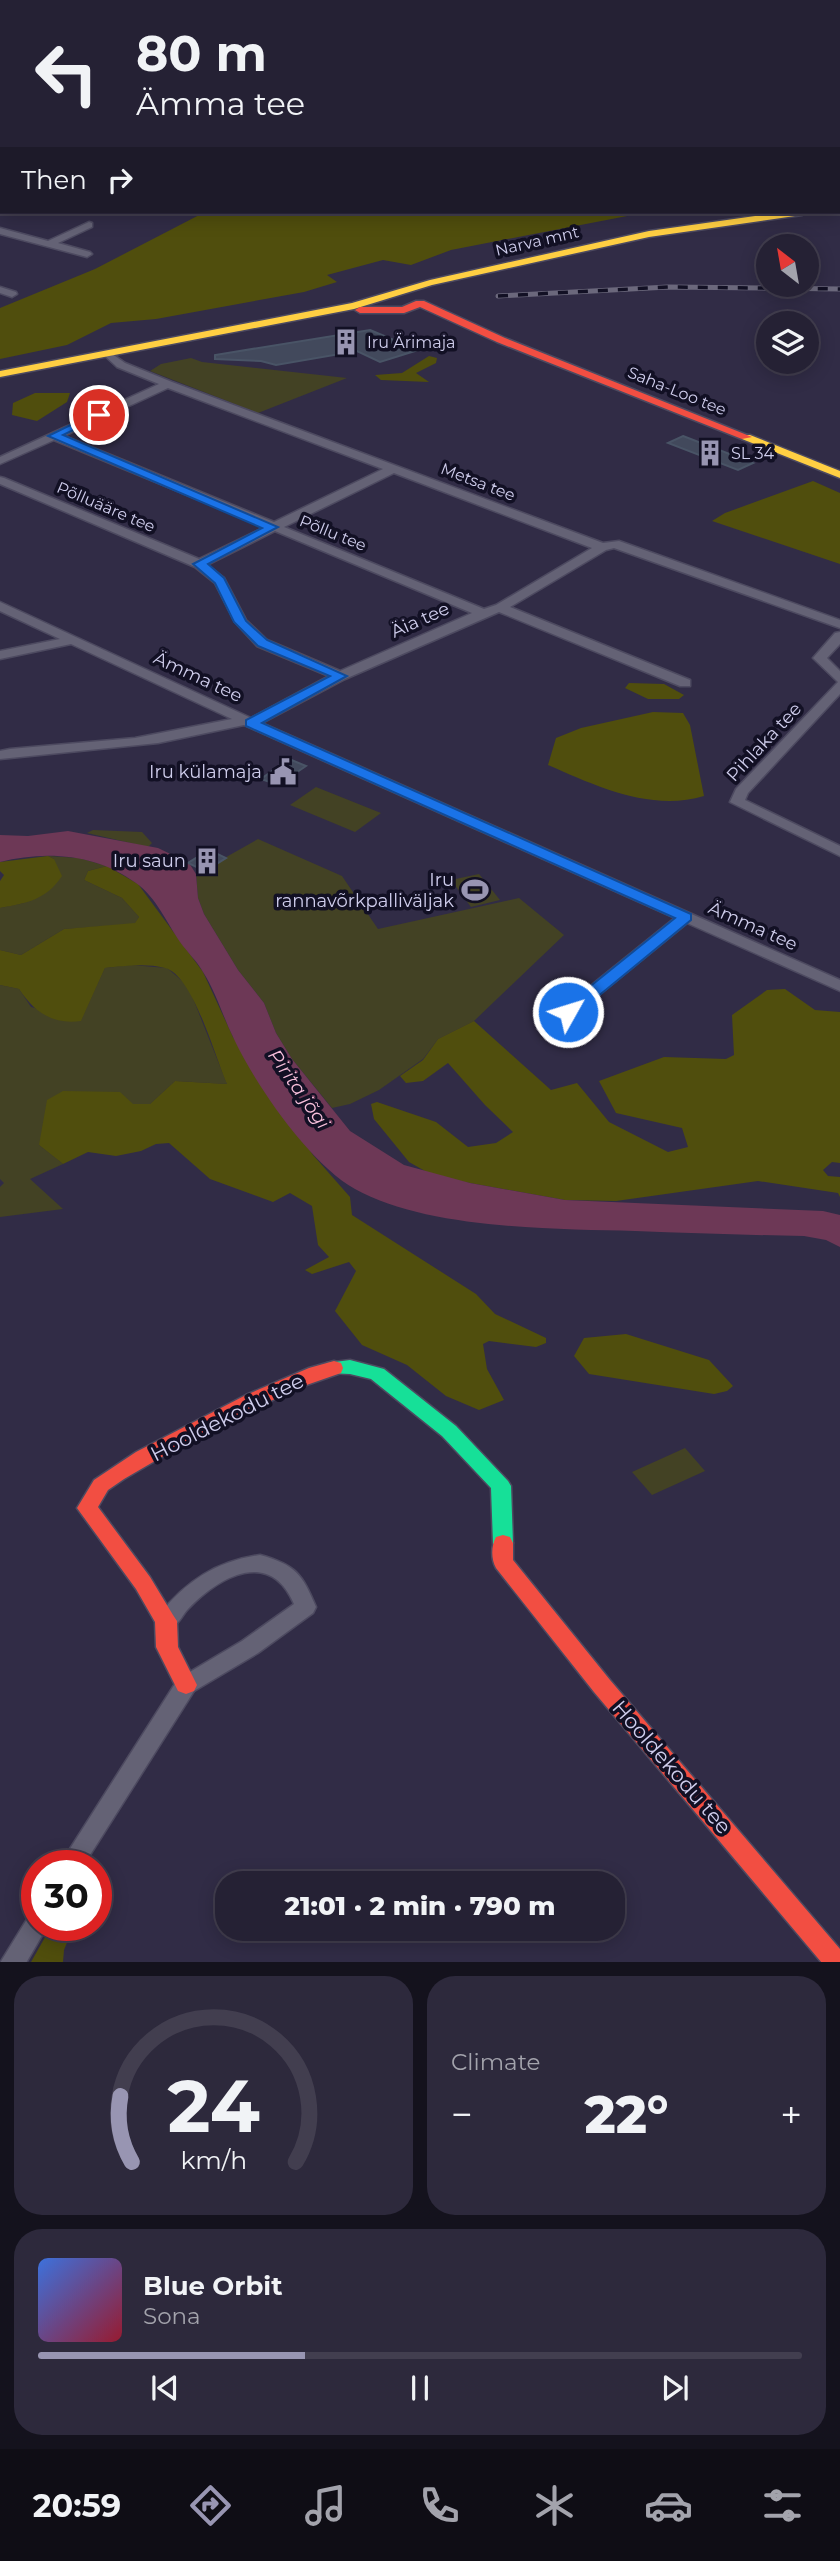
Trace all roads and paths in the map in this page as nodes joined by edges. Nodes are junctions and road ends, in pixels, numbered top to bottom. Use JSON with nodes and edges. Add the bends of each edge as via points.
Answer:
{"nodes":[{"id":1,"x":788,"y":214,"type":"edge"},
{"id":2,"x":89,"y":225,"type":"dead end"},
{"id":3,"x":0,"y":231,"type":"edge"},
{"id":4,"x":49,"y":244,"type":"junction"},
{"id":5,"x":87,"y":254,"type":"dead end"},
{"id":6,"x":445,"y":280,"type":"junction"},
{"id":7,"x":0,"y":290,"type":"edge"},
{"id":8,"x":398,"y":292,"type":"junction"},
{"id":9,"x":12,"y":294,"type":"dead end"},
{"id":10,"x":419,"y":300,"type":"junction"},
{"id":11,"x":379,"y":304,"type":"junction"},
{"id":12,"x":404,"y":310,"type":"junction"},
{"id":13,"x":278,"y":325,"type":"junction"},
{"id":14,"x":478,"y":335,"type":"junction"},
{"id":15,"x":197,"y":338,"type":"junction"},
{"id":16,"x":501,"y":340,"type":"junction"},
{"id":17,"x":108,"y":354,"type":"junction"},
{"id":18,"x":0,"y":374,"type":"edge"},
{"id":19,"x":168,"y":384,"type":"junction"},
{"id":20,"x":54,"y":436,"type":"junction"},
{"id":21,"x":0,"y":461,"type":"edge"},
{"id":22,"x":392,"y":469,"type":"junction"},
{"id":23,"x":840,"y":475,"type":"edge"},
{"id":24,"x":0,"y":480,"type":"edge"},
{"id":25,"x":272,"y":527,"type":"junction"},
{"id":26,"x":602,"y":547,"type":"junction"},
{"id":27,"x":199,"y":564,"type":"junction"},
{"id":28,"x":0,"y":606,"type":"edge"},
{"id":29,"x":500,"y":608,"type":"junction"},
{"id":30,"x":483,"y":613,"type":"junction"},
{"id":31,"x":840,"y":624,"type":"edge"},
{"id":32,"x":839,"y":637,"type":"edge"},
{"id":33,"x":73,"y":640,"type":"junction"},
{"id":34,"x":0,"y":655,"type":"edge"},
{"id":35,"x":341,"y":676,"type":"junction"},
{"id":36,"x":840,"y":679,"type":"edge"},
{"id":37,"x":685,"y":683,"type":"dead end"},
{"id":38,"x":840,"y":686,"type":"edge"},
{"id":39,"x":248,"y":721,"type":"junction"},
{"id":40,"x":0,"y":755,"type":"edge"},
{"id":41,"x":840,"y":852,"type":"edge"},
{"id":42,"x":686,"y":917,"type":"junction"},
{"id":43,"x":840,"y":986,"type":"edge"},
{"id":44,"x":568,"y":1012,"type":"dead end"},
{"id":45,"x":166,"y":1621,"type":"junction"},
{"id":46,"x":186,"y":1685,"type":"junction"},
{"id":47,"x":80,"y":1850,"type":"edge"},
{"id":48,"x":26,"y":1941,"type":"edge"},
{"id":49,"x":12,"y":1962,"type":"edge"},
{"id":50,"x":837,"y":1962,"type":"edge"}],
"edges":[{"from":1,"to":6,"type":"main road","name":"Narva mnt","via":[[649,234]]},
{"from":2,"to":4,"type":"street"},
{"from":3,"to":4,"type":"street"},
{"from":4,"to":5,"type":"street"},
{"from":6,"to":8,"type":"main road","name":"Narva mnt"},
{"from":6,"to":10,"type":"main road","name":"Narva mnt"},
{"from":7,"to":9,"type":"street"},
{"from":8,"to":10,"type":"main road"},
{"from":8,"to":11,"type":"main road","name":"Narva mnt"},
{"from":10,"to":12,"type":"main road","name":"Narva mnt"},
{"from":10,"to":16,"type":"main road","name":"Saha-Loo tee"},
{"from":11,"to":12,"type":"main road","name":"Narva mnt"},
{"from":11,"to":13,"type":"main road","name":"Narva mnt"},
{"from":11,"to":15,"type":"main road","name":"Narva mnt"},
{"from":12,"to":14,"type":"main road","name":"Saha-Loo tee"},
{"from":13,"to":14,"type":"main road","via":[[380,315]]},
{"from":13,"to":15,"type":"main road","name":"Narva mnt"},
{"from":14,"to":16,"type":"main road","name":"Saha-Loo tee"},
{"from":15,"to":17,"type":"main road","name":"Narva mnt"},
{"from":16,"to":23,"type":"main road","name":"Saha-Loo tee"},
{"from":17,"to":18,"type":"main road","name":"Narva mnt"},
{"from":17,"to":19,"type":"street","name":"Metsa tee","via":[[121,365]]},
{"from":19,"to":20,"type":"street"},
{"from":19,"to":22,"type":"street","name":"Metsa tee"},
{"from":20,"to":21,"type":"street"},
{"from":20,"to":25,"type":"street","name":"Põllu tee"},
{"from":22,"to":25,"type":"street"},
{"from":22,"to":26,"type":"street","name":"Metsa tee"},
{"from":24,"to":27,"type":"street","name":"Põlluääre tee"},
{"from":25,"to":27,"type":"street"},
{"from":25,"to":30,"type":"street","name":"Põllu tee"},
{"from":26,"to":29,"type":"street","name":"Äia tee"},
{"from":26,"to":31,"type":"street","name":"Metsa tee","via":[[615,544]]},
{"from":27,"to":35,"type":"street","name":"Põlluääre tee","via":[[220,581],[241,622],[262,643]]},
{"from":28,"to":33,"type":"street","name":"Ämma tee"},
{"from":29,"to":30,"type":"street","name":"Äia tee"},
{"from":29,"to":37,"type":"street"},
{"from":30,"to":35,"type":"street","name":"Äia tee"},
{"from":32,"to":36,"type":"street","via":[[820,658]]},
{"from":33,"to":34,"type":"street"},
{"from":33,"to":39,"type":"street","name":"Ämma tee"},
{"from":35,"to":39,"type":"street","name":"Äia tee"},
{"from":38,"to":41,"type":"street","name":"Pihlaka tee","via":[[741,792],[737,802]]},
{"from":39,"to":40,"type":"street","name":"Äia tee","via":[[140,740],[67,749],[31,748]]},
{"from":39,"to":42,"type":"street","name":"Ämma tee"},
{"from":42,"to":43,"type":"street","name":"Ämma tee"},
{"from":42,"to":44,"type":"street"},
{"from":45,"to":46,"type":"main road","name":"Hooldekodu tee","via":[[167,1647]]},
{"from":45,"to":46,"type":"street","via":[[195,1588],[242,1565],[264,1563],[285,1568],[301,1588],[306,1607]]},
{"from":45,"to":50,"type":"main road","name":"Hooldekodu tee","via":[[87,1508],[101,1485],[167,1445],[300,1378],[350,1367],[377,1374],[449,1431],[501,1486],[503,1562]]},
{"from":46,"to":47,"type":"street"},
{"from":48,"to":49,"type":"street"}]}
